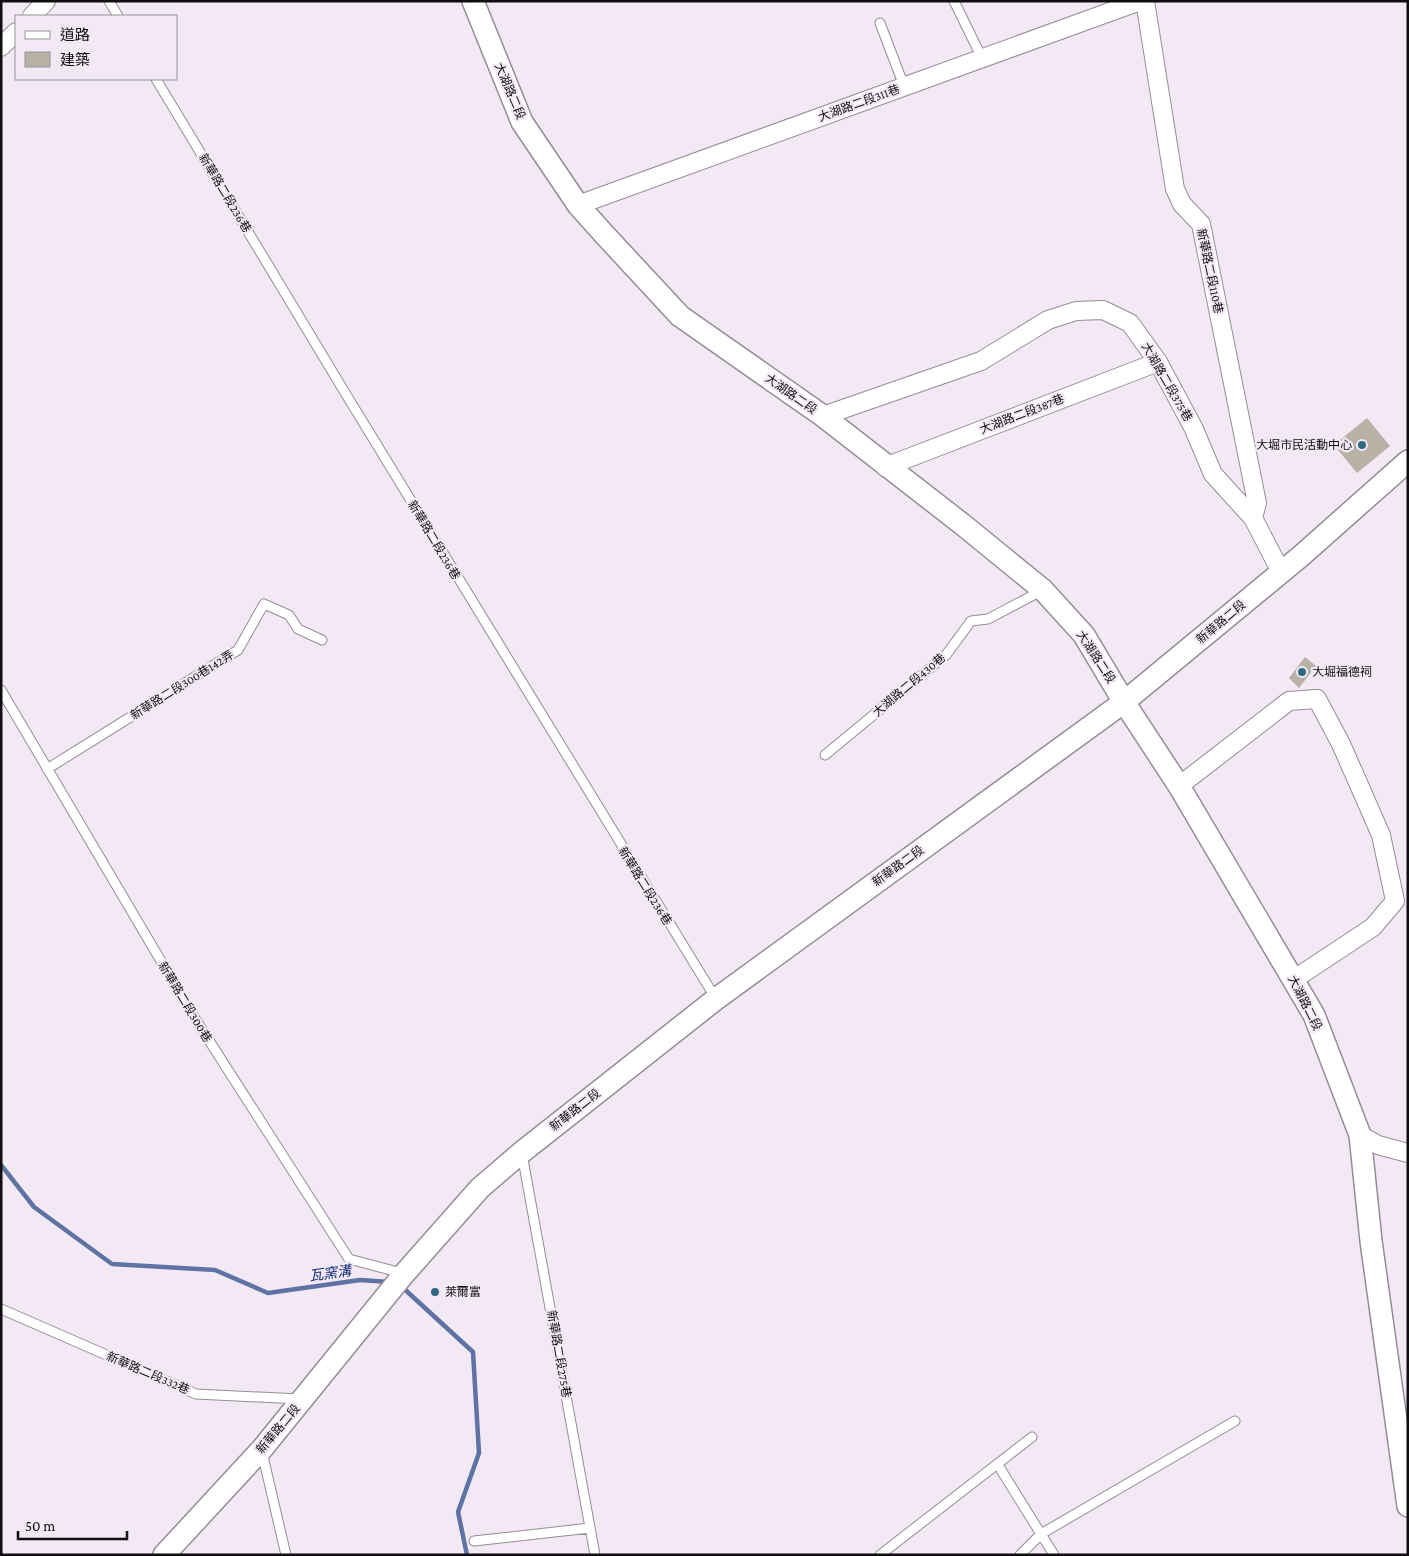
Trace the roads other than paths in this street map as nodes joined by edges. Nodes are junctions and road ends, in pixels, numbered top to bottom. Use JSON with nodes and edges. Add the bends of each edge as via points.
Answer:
{"nodes":[{"id":1,"x":46,"y":1,"type":"edge"},
{"id":2,"x":110,"y":1,"type":"edge"},
{"id":3,"x":473,"y":1,"type":"edge"},
{"id":4,"x":954,"y":1,"type":"edge"},
{"id":5,"x":1140,"y":1,"type":"edge"},
{"id":6,"x":1145,"y":1,"type":"edge"},
{"id":7,"x":33,"y":15,"type":"edge"},
{"id":8,"x":117,"y":15,"type":"edge"},
{"id":9,"x":880,"y":23,"type":"dead end"},
{"id":10,"x":15,"y":33,"type":"edge"},
{"id":11,"x":1,"y":47,"type":"edge"},
{"id":12,"x":982,"y":58,"type":"junction"},
{"id":13,"x":157,"y":80,"type":"edge"},
{"id":14,"x":904,"y":86,"type":"junction"},
{"id":15,"x":578,"y":205,"type":"junction"},
{"id":16,"x":1158,"y":362,"type":"junction"},
{"id":17,"x":822,"y":416,"type":"junction"},
{"id":18,"x":1408,"y":461,"type":"edge"},
{"id":19,"x":885,"y":467,"type":"junction"},
{"id":20,"x":1253,"y":518,"type":"junction"},
{"id":21,"x":1281,"y":572,"type":"junction"},
{"id":22,"x":1043,"y":590,"type":"junction"},
{"id":23,"x":322,"y":640,"type":"dead end"},
{"id":24,"x":1,"y":690,"type":"edge"},
{"id":25,"x":1124,"y":702,"type":"junction"},
{"id":26,"x":825,"y":755,"type":"dead end"},
{"id":27,"x":47,"y":769,"type":"junction"},
{"id":28,"x":1179,"y":786,"type":"junction"},
{"id":29,"x":1293,"y":980,"type":"junction"},
{"id":30,"x":716,"y":999,"type":"junction"},
{"id":31,"x":1360,"y":1135,"type":"junction"},
{"id":32,"x":522,"y":1152,"type":"junction"},
{"id":33,"x":1408,"y":1154,"type":"edge"},
{"id":34,"x":401,"y":1278,"type":"junction"},
{"id":35,"x":1,"y":1310,"type":"edge"},
{"id":36,"x":303,"y":1399,"type":"junction"},
{"id":37,"x":1236,"y":1421,"type":"dead end"},
{"id":38,"x":1032,"y":1437,"type":"dead end"},
{"id":39,"x":262,"y":1449,"type":"junction"},
{"id":40,"x":998,"y":1465,"type":"junction"},
{"id":41,"x":1408,"y":1506,"type":"edge"},
{"id":42,"x":590,"y":1528,"type":"junction"},
{"id":43,"x":1041,"y":1534,"type":"junction"},
{"id":44,"x":474,"y":1541,"type":"dead end"},
{"id":45,"x":164,"y":1555,"type":"edge"},
{"id":46,"x":286,"y":1555,"type":"edge"},
{"id":47,"x":595,"y":1555,"type":"edge"},
{"id":48,"x":880,"y":1555,"type":"edge"},
{"id":49,"x":1020,"y":1555,"type":"edge"},
{"id":50,"x":1054,"y":1555,"type":"edge"}],
"edges":[{"from":1,"to":7,"type":"street"},
{"from":2,"to":8,"type":"lane"},
{"from":3,"to":15,"type":"street","name":"大湖路二段","via":[[522,122]]},
{"from":4,"to":12,"type":"lane"},
{"from":5,"to":12,"type":"street","name":"大湖路二段311巷"},
{"from":6,"to":20,"type":"street","name":"新華路二段110巷","via":[[1175,189],[1182,204],[1201,224],[1257,503]]},
{"from":9,"to":14,"type":"lane"},
{"from":10,"to":11,"type":"street"},
{"from":12,"to":14,"type":"street","name":"大湖路二段311巷"},
{"from":13,"to":30,"type":"lane","name":"新華路二段236巷"},
{"from":14,"to":15,"type":"street","name":"大湖路二段311巷"},
{"from":15,"to":17,"type":"street","name":"大湖路二段","via":[[680,316]]},
{"from":16,"to":17,"type":"street","name":"大湖路二段375巷","via":[[1130,323],[1102,310],[1076,311],[1048,320],[981,361]]},
{"from":16,"to":19,"type":"street","name":"大湖路二段387巷"},
{"from":16,"to":20,"type":"street","name":"大湖路二段375巷","via":[[1193,427],[1213,474]]},
{"from":17,"to":19,"type":"street","name":"大湖路二段"},
{"from":18,"to":21,"type":"street","name":"新華路二段"},
{"from":19,"to":22,"type":"street","name":"大湖路二段"},
{"from":20,"to":21,"type":"street","name":"大湖路二段375巷"},
{"from":21,"to":25,"type":"street","name":"新華路二段"},
{"from":22,"to":25,"type":"street","name":"大湖路二段","via":[[1084,635]]},
{"from":22,"to":26,"type":"lane","name":"大湖路二段430巷","via":[[988,619],[972,621],[946,655]]},
{"from":23,"to":27,"type":"lane","name":"新華路二段300巷142弄","via":[[298,629],[289,614],[264,604],[238,650]]},
{"from":24,"to":27,"type":"lane","name":"新華路二段300巷"},
{"from":25,"to":28,"type":"street","name":"大湖路二段"},
{"from":25,"to":30,"type":"street","name":"新華路二段"},
{"from":27,"to":34,"type":"lane","name":"新華路二段300巷","via":[[194,1018],[349,1259]]},
{"from":28,"to":29,"type":"street","name":"大湖路二段"},
{"from":28,"to":29,"type":"street","via":[[1290,701],[1317,699],[1342,744],[1382,835],[1396,901],[1373,927]]},
{"from":29,"to":31,"type":"street","name":"大湖路二段","via":[[1314,1015]]},
{"from":30,"to":32,"type":"street","name":"新華路二段"},
{"from":31,"to":33,"type":"street","via":[[1378,1145]]},
{"from":31,"to":41,"type":"street","name":"大湖路二段","via":[[1371,1241]]},
{"from":32,"to":34,"type":"street","name":"新華路二段","via":[[480,1188]]},
{"from":32,"to":42,"type":"lane","name":"新華路二段275巷"},
{"from":34,"to":36,"type":"street","name":"新華路二段"},
{"from":35,"to":36,"type":"lane","name":"新華路二段332巷","via":[[196,1394]]},
{"from":36,"to":39,"type":"street","name":"新華路二段"},
{"from":37,"to":43,"type":"lane"},
{"from":38,"to":40,"type":"lane"},
{"from":39,"to":45,"type":"street","name":"新華路二段"},
{"from":39,"to":46,"type":"lane"},
{"from":40,"to":43,"type":"lane"},
{"from":40,"to":48,"type":"lane"},
{"from":42,"to":44,"type":"lane"},
{"from":42,"to":47,"type":"lane","name":"新華路二段275巷"},
{"from":43,"to":49,"type":"lane"},
{"from":43,"to":50,"type":"lane"}]}
